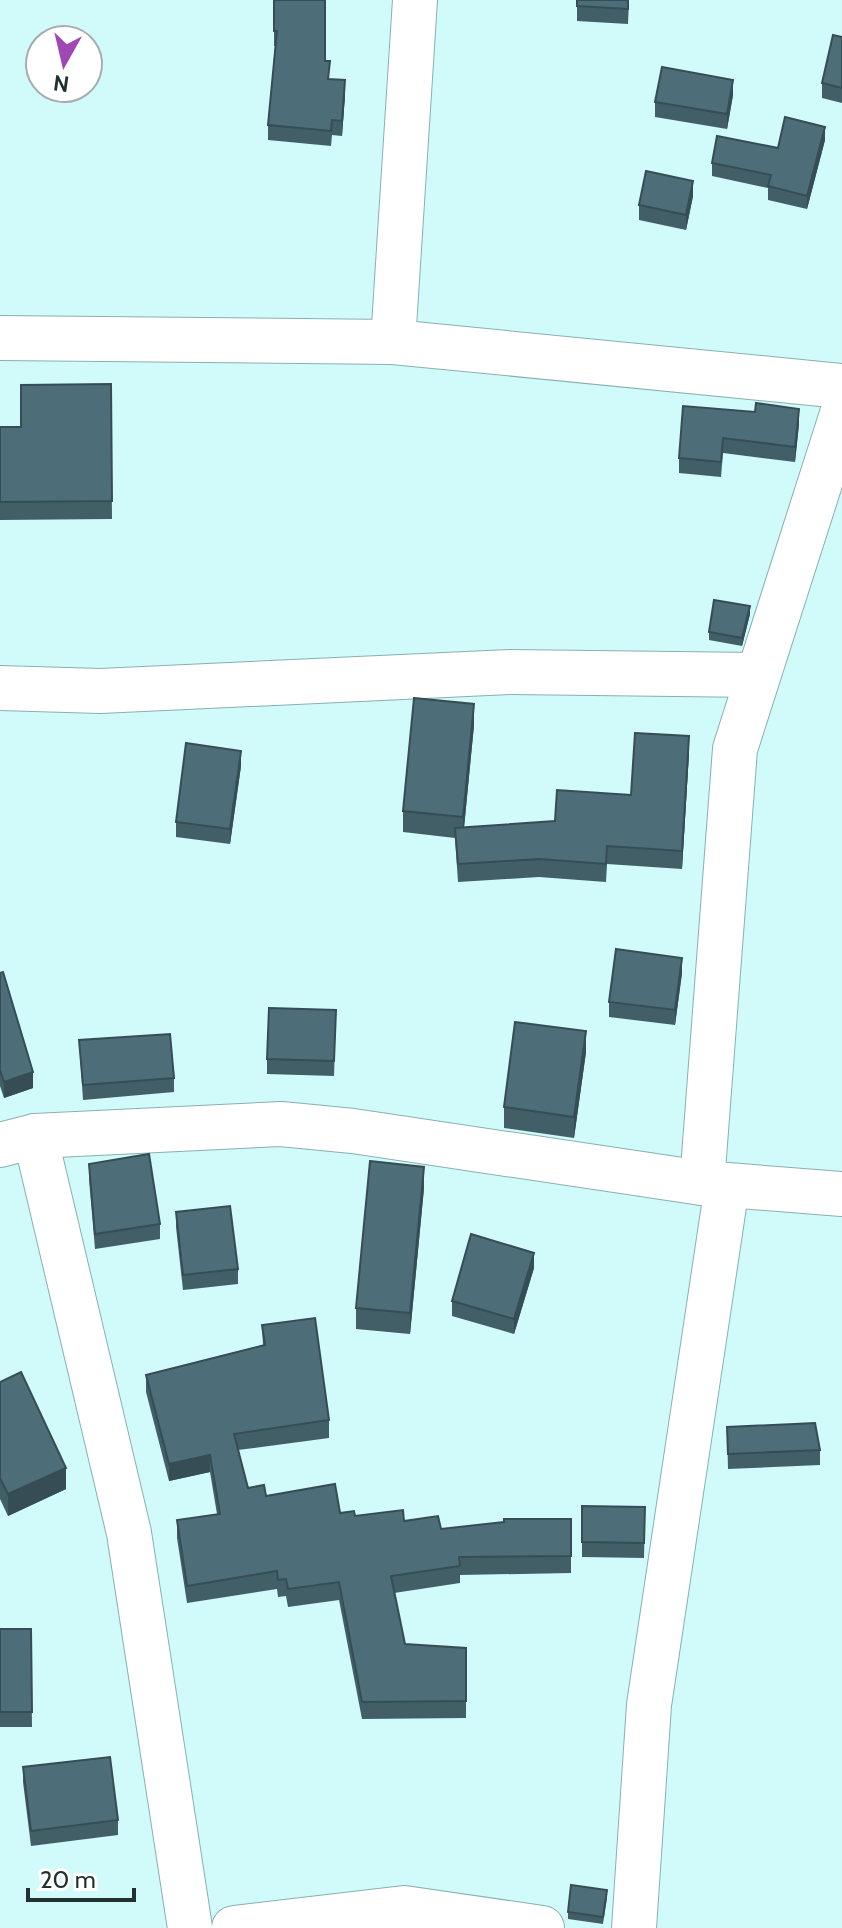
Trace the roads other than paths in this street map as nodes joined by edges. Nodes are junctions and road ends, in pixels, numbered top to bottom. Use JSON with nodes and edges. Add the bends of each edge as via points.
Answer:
{"nodes":[{"id":1,"x":415,"y":0,"type":"edge"},
{"id":2,"x":0,"y":338,"type":"edge"},
{"id":3,"x":393,"y":342,"type":"junction"},
{"id":4,"x":842,"y":386,"type":"edge"},
{"id":5,"x":842,"y":414,"type":"edge"},
{"id":6,"x":758,"y":675,"type":"junction"},
{"id":7,"x":0,"y":688,"type":"edge"},
{"id":8,"x":17,"y":1140,"type":"edge"},
{"id":9,"x":714,"y":1184,"type":"junction"},
{"id":10,"x":842,"y":1194,"type":"edge"},
{"id":11,"x":190,"y":1928,"type":"edge"},
{"id":12,"x":234,"y":1928,"type":"edge"},
{"id":13,"x":542,"y":1928,"type":"edge"},
{"id":14,"x":634,"y":1928,"type":"edge"}],
"edges":[{"from":1,"to":3,"type":"street"},
{"from":2,"to":3,"type":"street"},
{"from":3,"to":4,"type":"street"},
{"from":5,"to":6,"type":"street"},
{"from":6,"to":7,"type":"street","via":[[510,672],[100,691]]},
{"from":6,"to":9,"type":"street","via":[[735,749]]},
{"from":8,"to":9,"type":"street","via":[[281,1124]]},
{"from":8,"to":11,"type":"street","via":[[129,1533]]},
{"from":9,"to":10,"type":"street"},
{"from":9,"to":14,"type":"street","via":[[649,1705]]},
{"from":12,"to":13,"type":"street","via":[[404,1908]]}]}
